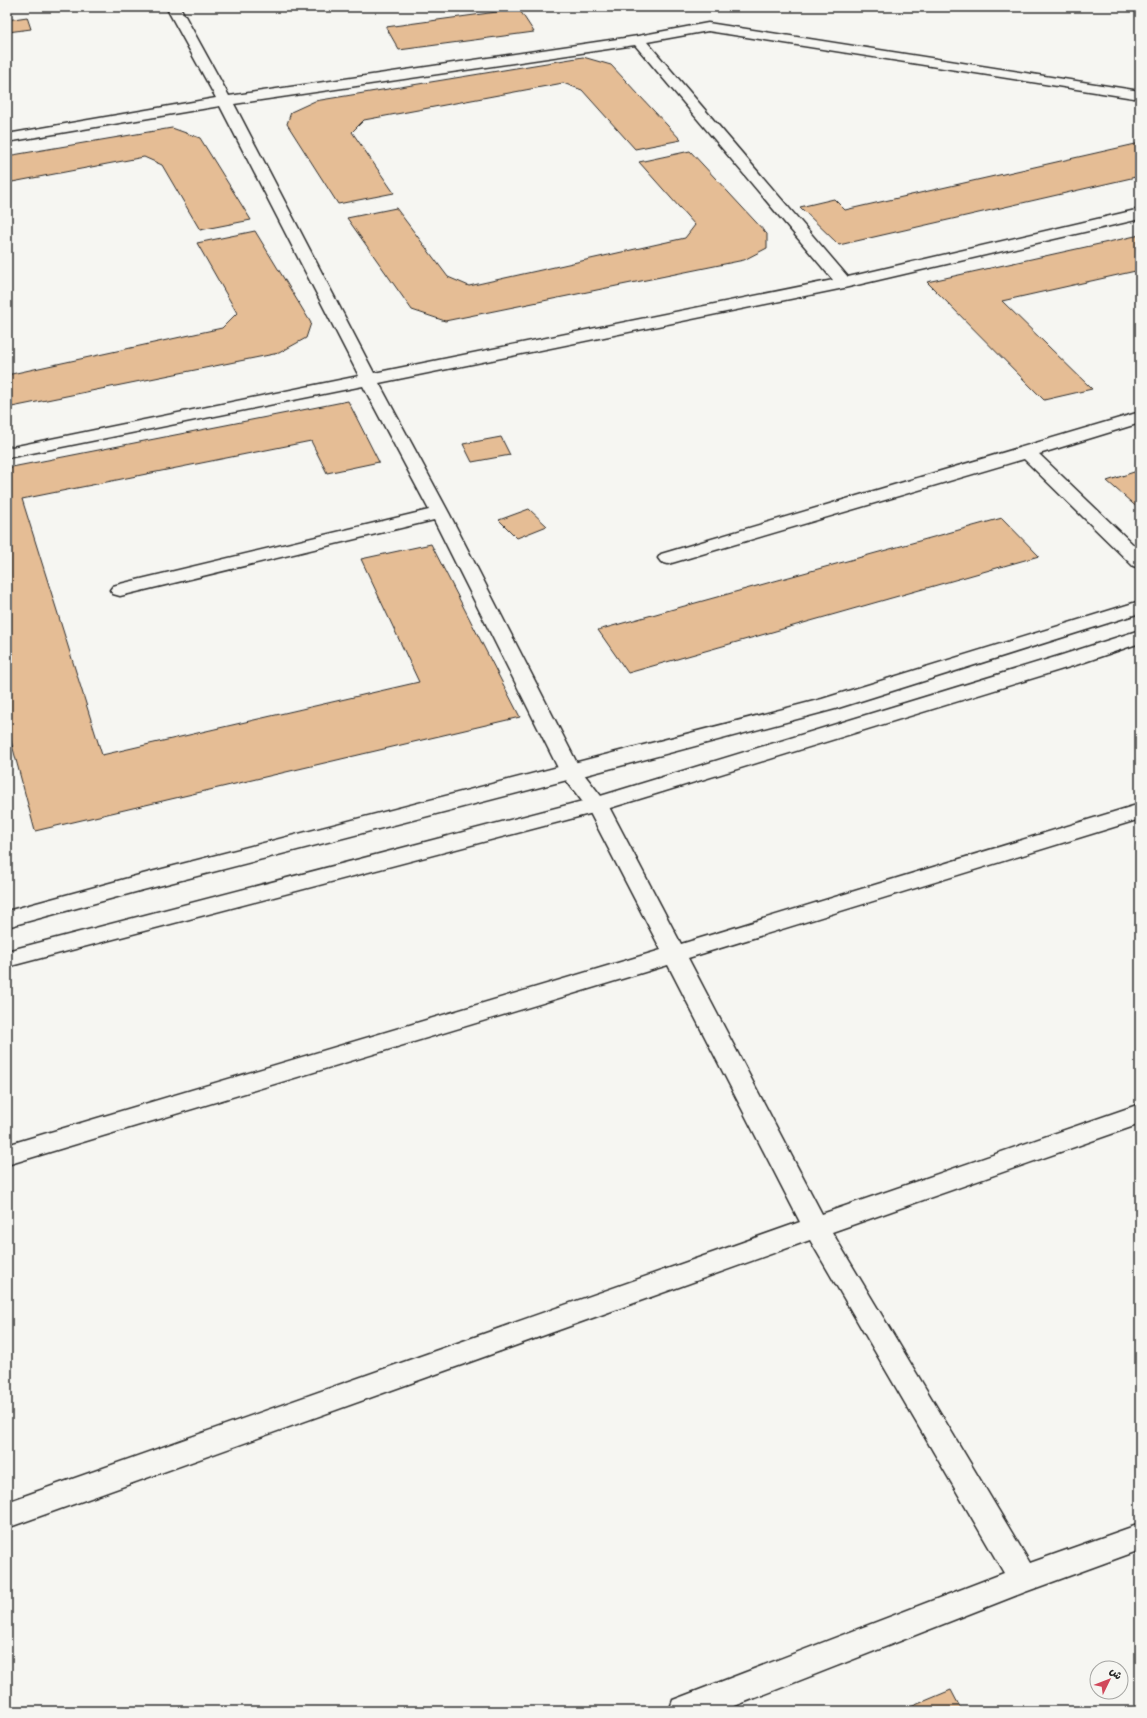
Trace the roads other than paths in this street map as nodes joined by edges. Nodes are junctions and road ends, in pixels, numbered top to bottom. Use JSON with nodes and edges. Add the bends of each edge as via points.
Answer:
{"nodes":[{"id":1,"x":173,"y":7,"type":"edge"},
{"id":2,"x":638,"y":40,"type":"junction"},
{"id":3,"x":1140,"y":95,"type":"edge"},
{"id":4,"x":225,"y":101,"type":"junction"},
{"id":5,"x":7,"y":138,"type":"edge"},
{"id":6,"x":1140,"y":214,"type":"edge"},
{"id":7,"x":844,"y":283,"type":"junction"},
{"id":8,"x":369,"y":380,"type":"junction"},
{"id":9,"x":1140,"y":417,"type":"edge"},
{"id":10,"x":1027,"y":452,"type":"junction"},
{"id":11,"x":7,"y":453,"type":"edge"},
{"id":12,"x":440,"y":513,"type":"junction"},
{"id":13,"x":668,"y":558,"type":"dead end"},
{"id":14,"x":1140,"y":562,"type":"edge"},
{"id":15,"x":120,"y":590,"type":"dead end"},
{"id":16,"x":1140,"y":607,"type":"edge"},
{"id":17,"x":1140,"y":636,"type":"edge"},
{"id":18,"x":571,"y":772,"type":"junction"},
{"id":19,"x":597,"y":805,"type":"junction"},
{"id":20,"x":1140,"y":811,"type":"edge"},
{"id":21,"x":7,"y":919,"type":"edge"},
{"id":22,"x":675,"y":954,"type":"junction"},
{"id":23,"x":7,"y":959,"type":"edge"},
{"id":24,"x":1140,"y":1114,"type":"edge"},
{"id":25,"x":7,"y":1155,"type":"edge"},
{"id":26,"x":816,"y":1227,"type":"junction"},
{"id":27,"x":7,"y":1515,"type":"edge"},
{"id":28,"x":1140,"y":1537,"type":"edge"},
{"id":29,"x":1023,"y":1579,"type":"junction"},
{"id":30,"x":684,"y":1711,"type":"edge"}],
"edges":[{"from":1,"to":4,"type":"street"},
{"from":2,"to":3,"type":"street","via":[[708,27]]},
{"from":2,"to":4,"type":"street"},
{"from":2,"to":7,"type":"street"},
{"from":4,"to":5,"type":"street"},
{"from":4,"to":8,"type":"street"},
{"from":6,"to":7,"type":"street"},
{"from":7,"to":8,"type":"street"},
{"from":8,"to":11,"type":"street"},
{"from":8,"to":12,"type":"street"},
{"from":9,"to":10,"type":"street"},
{"from":10,"to":13,"type":"street"},
{"from":10,"to":14,"type":"street"},
{"from":12,"to":15,"type":"street"},
{"from":12,"to":18,"type":"street"},
{"from":16,"to":18,"type":"street","via":[[828,704]]},
{"from":17,"to":19,"type":"street","via":[[1061,663]]},
{"from":18,"to":19,"type":"street"},
{"from":18,"to":21,"type":"street"},
{"from":19,"to":22,"type":"street"},
{"from":19,"to":23,"type":"street"},
{"from":20,"to":22,"type":"street"},
{"from":22,"to":25,"type":"street"},
{"from":22,"to":26,"type":"street"},
{"from":24,"to":26,"type":"street"},
{"from":26,"to":27,"type":"street"},
{"from":26,"to":29,"type":"street"},
{"from":28,"to":29,"type":"street"},
{"from":29,"to":30,"type":"street"}]}
